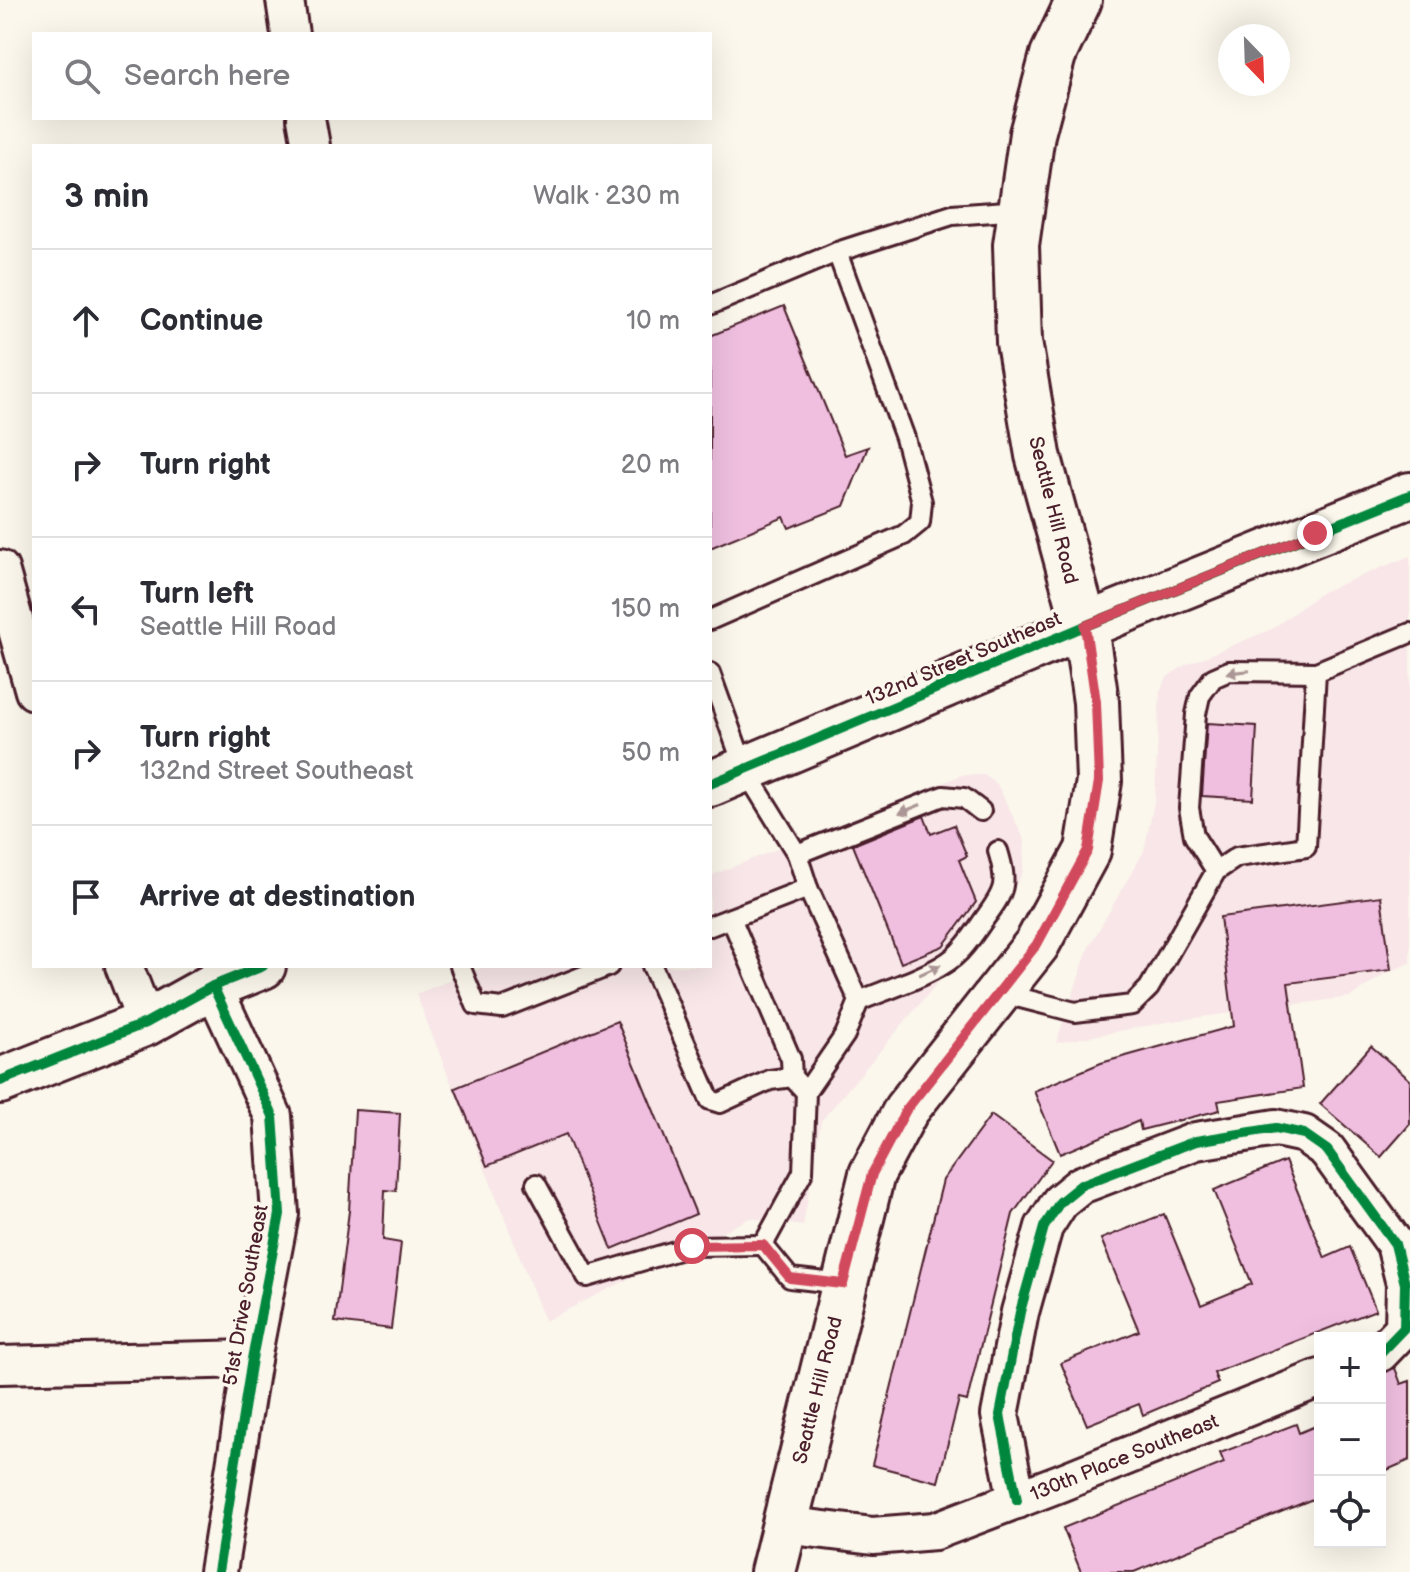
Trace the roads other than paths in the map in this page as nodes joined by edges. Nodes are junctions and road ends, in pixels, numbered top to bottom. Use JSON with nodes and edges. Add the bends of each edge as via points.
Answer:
{"nodes":[{"id":1,"x":285,"y":0,"type":"edge"},
{"id":2,"x":1079,"y":0,"type":"edge"},
{"id":3,"x":290,"y":32,"type":"edge"},
{"id":4,"x":306,"y":120,"type":"edge"},
{"id":5,"x":311,"y":144,"type":"edge"},
{"id":6,"x":1020,"y":210,"type":"junction"},
{"id":7,"x":837,"y":252,"type":"junction"},
{"id":8,"x":712,"y":304,"type":"edge"},
{"id":9,"x":1410,"y":495,"type":"edge"},
{"id":10,"x":2,"y":583,"type":"edge"},
{"id":11,"x":712,"y":619,"type":"edge"},
{"id":12,"x":1085,"y":626,"type":"junction"},
{"id":13,"x":1410,"y":633,"type":"edge"},
{"id":14,"x":1316,"y":672,"type":"junction"},
{"id":15,"x":32,"y":684,"type":"edge"},
{"id":16,"x":712,"y":685,"type":"edge"},
{"id":17,"x":728,"y":777,"type":"edge"},
{"id":18,"x":981,"y":811,"type":"dead end"},
{"id":19,"x":998,"y":851,"type":"dead end"},
{"id":20,"x":797,"y":854,"type":"junction"},
{"id":21,"x":1216,"y":871,"type":"junction"},
{"id":22,"x":808,"y":888,"type":"junction"},
{"id":23,"x":731,"y":918,"type":"junction"},
{"id":24,"x":712,"y":925,"type":"edge"},
{"id":25,"x":125,"y":968,"type":"edge"},
{"id":26,"x":258,"y":968,"type":"edge"},
{"id":27,"x":461,"y":968,"type":"edge"},
{"id":28,"x":604,"y":968,"type":"edge"},
{"id":29,"x":653,"y":968,"type":"edge"},
{"id":30,"x":213,"y":986,"type":"junction"},
{"id":31,"x":1000,"y":993,"type":"junction"},
{"id":32,"x":859,"y":1001,"type":"junction"},
{"id":33,"x":146,"y":1023,"type":"junction"},
{"id":34,"x":792,"y":1077,"type":"junction"},
{"id":35,"x":0,"y":1081,"type":"edge"},
{"id":36,"x":806,"y":1092,"type":"junction"},
{"id":37,"x":536,"y":1184,"type":"dead end"},
{"id":38,"x":763,"y":1245,"type":"junction"},
{"id":39,"x":843,"y":1284,"type":"junction"},
{"id":40,"x":1392,"y":1340,"type":"edge"},
{"id":41,"x":252,"y":1359,"type":"junction"},
{"id":42,"x":0,"y":1365,"type":"edge"},
{"id":43,"x":1314,"y":1380,"type":"edge"},
{"id":44,"x":1017,"y":1500,"type":"junction"},
{"id":45,"x":784,"y":1525,"type":"junction"},
{"id":46,"x":218,"y":1572,"type":"edge"},
{"id":47,"x":773,"y":1572,"type":"edge"}],
"edges":[{"from":1,"to":3,"type":"street"},
{"from":2,"to":6,"type":"main road","name":"Seattle Hill Road","via":[[1053,55],[1032,134]]},
{"from":4,"to":5,"type":"street"},
{"from":6,"to":7,"type":"lane","via":[[952,215]]},
{"from":6,"to":12,"type":"main road","name":"Seattle Hill Road","via":[[1019,342],[1038,455]]},
{"from":7,"to":8,"type":"lane"},
{"from":7,"to":11,"type":"lane","via":[[905,438],[922,502],[920,522],[904,535]]},
{"from":9,"to":12,"type":"main road","name":"132nd Street Southeast"},
{"from":10,"to":15,"type":"street"},
{"from":12,"to":17,"type":"main road","name":"132nd Street Southeast"},
{"from":12,"to":31,"type":"main road","name":"Seattle Hill Road","via":[[1096,702],[1099,781],[1088,850],[1037,944]]},
{"from":13,"to":14,"type":"lane"},
{"from":14,"to":21,"type":"lane","via":[[1306,847],[1237,857]]},
{"from":14,"to":21,"type":"lane","one_way":true,"via":[[1229,671],[1213,678],[1200,696],[1189,808],[1194,836]]},
{"from":16,"to":17,"type":"lane"},
{"from":17,"to":20,"type":"lane"},
{"from":18,"to":20,"type":"lane","one_way":true,"via":[[964,798],[943,796]]},
{"from":32,"to":19,"type":"lane","one_way":true,"via":[[936,968],[964,948],[1003,894],[1005,874]]},
{"from":20,"to":22,"type":"lane"},
{"from":21,"to":31,"type":"lane","via":[[1149,988],[1132,1005],[1075,1012]]},
{"from":22,"to":23,"type":"lane"},
{"from":22,"to":32,"type":"lane"},
{"from":23,"to":24,"type":"lane"},
{"from":23,"to":34,"type":"lane","via":[[791,1059]]},
{"from":25,"to":33,"type":"street"},
{"from":26,"to":30,"type":"main road"},
{"from":27,"to":28,"type":"lane","via":[[476,1005],[502,1008]]},
{"from":29,"to":34,"type":"lane","via":[[710,1100],[720,1103],[770,1080]]},
{"from":30,"to":33,"type":"main road"},
{"from":30,"to":41,"type":"street","name":"51st Drive Southeast","via":[[273,1116],[280,1214]]},
{"from":31,"to":39,"type":"main road","name":"Seattle Hill Road","via":[[906,1110],[872,1174]]},
{"from":32,"to":36,"type":"lane","via":[[845,1035]]},
{"from":33,"to":35,"type":"main road"},
{"from":34,"to":36,"type":"lane"},
{"from":36,"to":38,"type":"lane","via":[[803,1172]]},
{"from":37,"to":38,"type":"lane","via":[[587,1277],[692,1246]]},
{"from":38,"to":39,"type":"lane","via":[[790,1278]]},
{"from":39,"to":45,"type":"main road","name":"Seattle Hill Road"},
{"from":40,"to":44,"type":"street","via":[[1405,1284],[1395,1244],[1327,1150],[1304,1134],[1276,1128],[1196,1141],[1081,1185],[1060,1202],[1044,1227],[1020,1312],[1000,1415]]},
{"from":41,"to":42,"type":"street"},
{"from":41,"to":46,"type":"street","name":"51st Drive Southeast"},
{"from":43,"to":44,"type":"street","name":"130th Place Southeast"},
{"from":44,"to":45,"type":"street","name":"130th Place Southeast","via":[[935,1531],[873,1536]]},
{"from":45,"to":47,"type":"main road","name":"Seattle Hill Road"}]}
